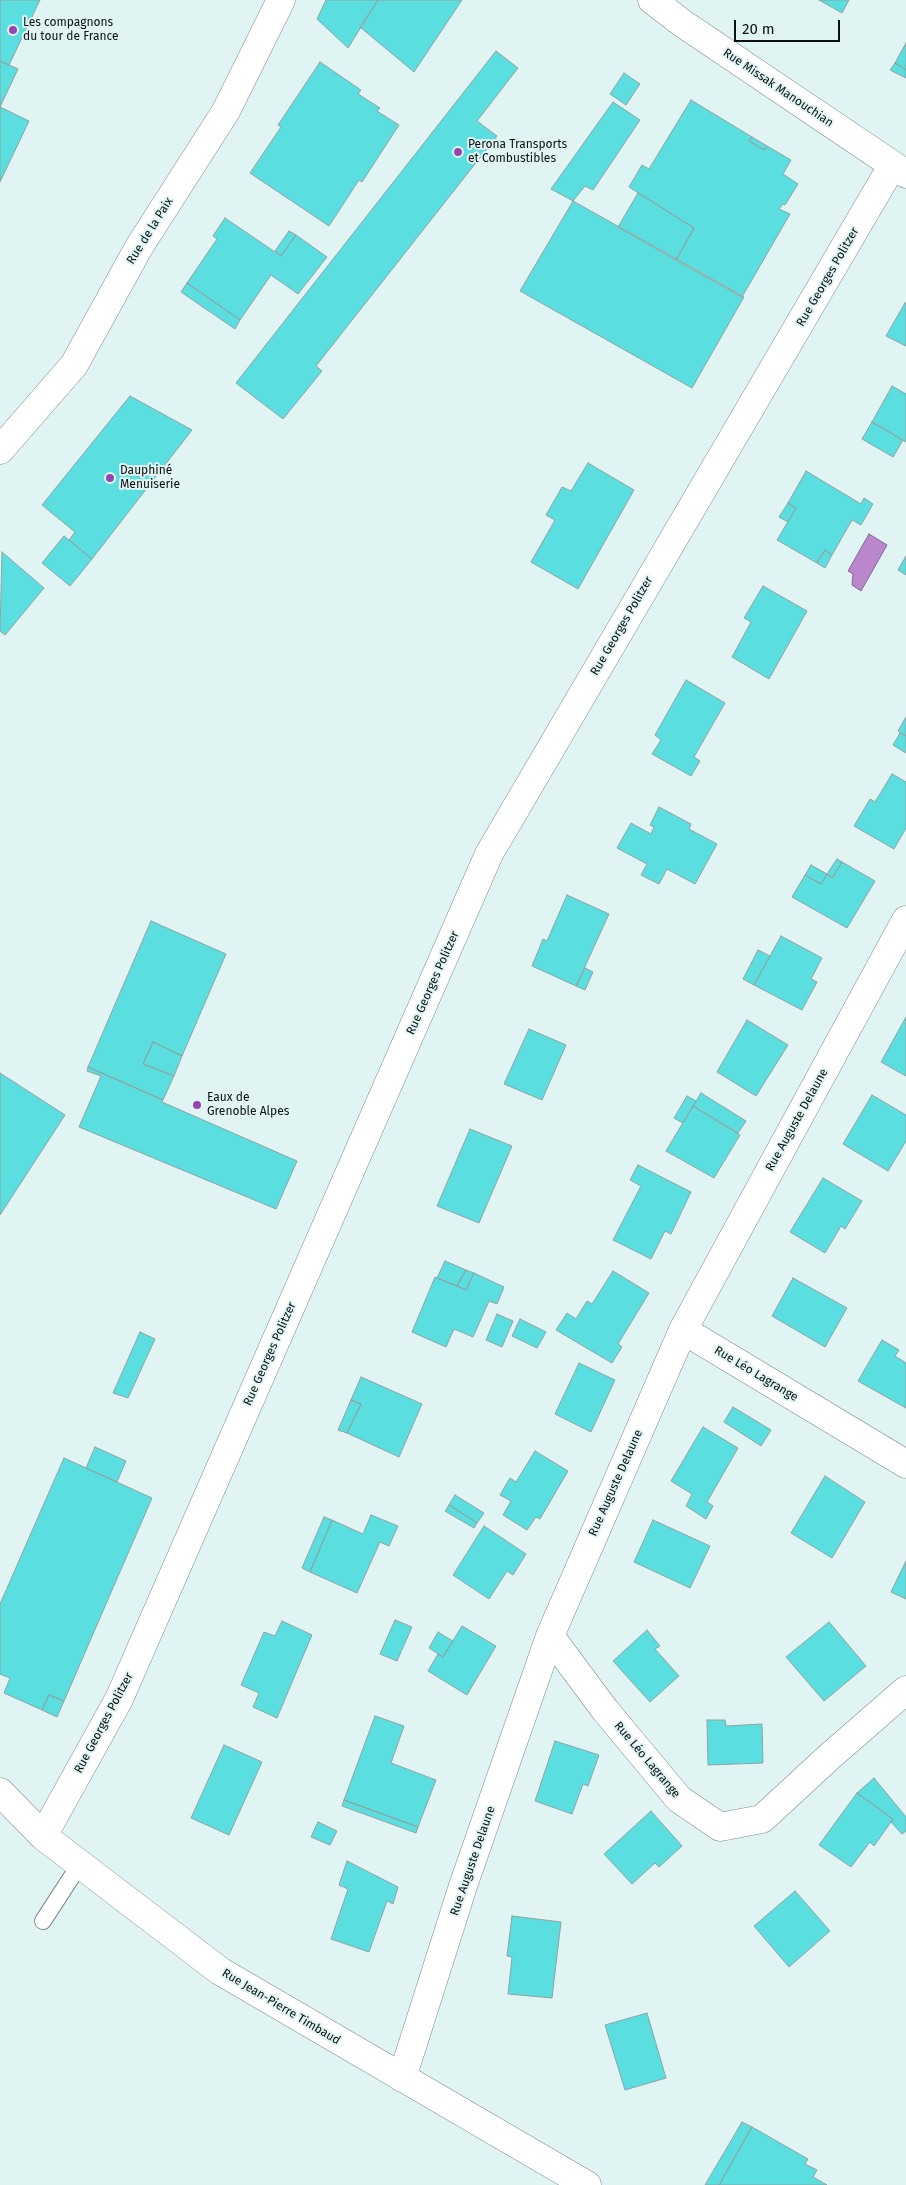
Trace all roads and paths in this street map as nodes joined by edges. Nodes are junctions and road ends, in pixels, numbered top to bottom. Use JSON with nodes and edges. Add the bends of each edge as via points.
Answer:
{"nodes":[{"id":1,"x":281,"y":0,"type":"edge"},
{"id":2,"x":652,"y":0,"type":"edge"},
{"id":3,"x":899,"y":170,"type":"edge"},
{"id":4,"x":0,"y":450,"type":"edge"},
{"id":5,"x":906,"y":920,"type":"edge"},
{"id":6,"x":683,"y":1330,"type":"junction"},
{"id":7,"x":906,"y":1464,"type":"edge"},
{"id":8,"x":550,"y":1636,"type":"junction"},
{"id":9,"x":906,"y":1690,"type":"edge"},
{"id":10,"x":0,"y":1792,"type":"edge"},
{"id":11,"x":43,"y":1836,"type":"junction"},
{"id":12,"x":80,"y":1864,"type":"junction"},
{"id":13,"x":43,"y":1921,"type":"dead end"},
{"id":14,"x":402,"y":2078,"type":"junction"},
{"id":15,"x":587,"y":2185,"type":"edge"}],
"edges":[{"from":1,"to":4,"type":"street","name":"Rue de la Paix","via":[[226,111],[139,247],[74,365]]},
{"from":2,"to":3,"type":"street","name":"Rue Missak Manouchian"},
{"from":3,"to":11,"type":"street","name":"Rue Georges Politzer","via":[[489,854],[119,1700]]},
{"from":5,"to":6,"type":"street","name":"Rue Auguste Delaune"},
{"from":6,"to":7,"type":"street","name":"Rue Léo Lagrange"},
{"from":6,"to":8,"type":"street","name":"Rue Auguste Delaune"},
{"from":8,"to":9,"type":"street","name":"Rue Léo Lagrange","via":[[604,1710],[679,1799],[720,1827],[762,1820]]},
{"from":8,"to":14,"type":"street","name":"Rue Auguste Delaune","via":[[463,1886]]},
{"from":10,"to":11,"type":"street","name":"Rue Jean-Pierre Timbaud"},
{"from":11,"to":12,"type":"street","name":"Rue Jean-Pierre Timbaud"},
{"from":12,"to":13,"type":"lane"},
{"from":12,"to":14,"type":"street","name":"Rue Jean-Pierre Timbaud","via":[[220,1971]]},
{"from":14,"to":15,"type":"street","name":"Rue Jean-Pierre Timbaud"}]}
